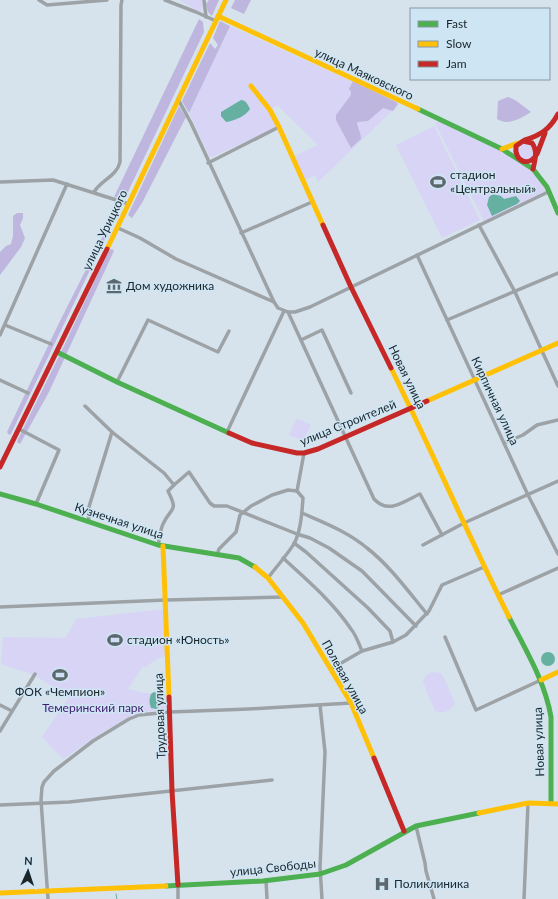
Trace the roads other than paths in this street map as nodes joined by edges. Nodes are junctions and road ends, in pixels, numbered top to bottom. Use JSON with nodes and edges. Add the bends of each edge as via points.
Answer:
{"nodes":[{"id":1,"x":39,"y":0,"type":"edge"},
{"id":2,"x":107,"y":0,"type":"edge"},
{"id":3,"x":122,"y":0,"type":"edge"},
{"id":4,"x":165,"y":0,"type":"edge"},
{"id":5,"x":204,"y":0,"type":"edge"},
{"id":6,"x":226,"y":0,"type":"edge"},
{"id":7,"x":206,"y":17,"type":"junction"},
{"id":8,"x":217,"y":19,"type":"junction"},
{"id":9,"x":251,"y":86,"type":"dead end"},
{"id":10,"x":178,"y":99,"type":"junction"},
{"id":11,"x":558,"y":114,"type":"edge"},
{"id":12,"x":279,"y":127,"type":"junction"},
{"id":13,"x":545,"y":133,"type":"junction"},
{"id":14,"x":523,"y":141,"type":"junction"},
{"id":15,"x":502,"y":149,"type":"junction"},
{"id":16,"x":535,"y":156,"type":"junction"},
{"id":17,"x":518,"y":159,"type":"junction"},
{"id":18,"x":208,"y":163,"type":"junction"},
{"id":19,"x":533,"y":169,"type":"junction"},
{"id":20,"x":0,"y":182,"type":"edge"},
{"id":21,"x":67,"y":184,"type":"junction"},
{"id":22,"x":94,"y":192,"type":"junction"},
{"id":23,"x":548,"y":192,"type":"junction"},
{"id":24,"x":312,"y":202,"type":"junction"},
{"id":25,"x":129,"y":204,"type":"junction"},
{"id":26,"x":558,"y":213,"type":"edge"},
{"id":27,"x":479,"y":225,"type":"junction"},
{"id":28,"x":118,"y":228,"type":"junction"},
{"id":29,"x":241,"y":233,"type":"junction"},
{"id":30,"x":417,"y":255,"type":"junction"},
{"id":31,"x":558,"y":273,"type":"edge"},
{"id":32,"x":351,"y":287,"type":"junction"},
{"id":33,"x":514,"y":292,"type":"junction"},
{"id":34,"x":274,"y":302,"type":"junction"},
{"id":35,"x":284,"y":311,"type":"junction"},
{"id":36,"x":288,"y":312,"type":"junction"},
{"id":37,"x":447,"y":320,"type":"junction"},
{"id":38,"x":5,"y":325,"type":"junction"},
{"id":39,"x":229,"y":331,"type":"dead end"},
{"id":40,"x":0,"y":335,"type":"edge"},
{"id":41,"x":301,"y":340,"type":"junction"},
{"id":42,"x":558,"y":343,"type":"edge"},
{"id":43,"x":51,"y":344,"type":"dead end"},
{"id":44,"x":542,"y":350,"type":"junction"},
{"id":45,"x":57,"y":352,"type":"junction"},
{"id":46,"x":0,"y":380,"type":"edge"},
{"id":47,"x":474,"y":380,"type":"junction"},
{"id":48,"x":117,"y":382,"type":"junction"},
{"id":49,"x":558,"y":386,"type":"edge"},
{"id":50,"x":28,"y":393,"type":"dead end"},
{"id":51,"x":351,"y":393,"type":"dead end"},
{"id":52,"x":85,"y":406,"type":"dead end"},
{"id":53,"x":411,"y":408,"type":"junction"},
{"id":54,"x":558,"y":420,"type":"edge"},
{"id":55,"x":19,"y":429,"type":"junction"},
{"id":56,"x":112,"y":432,"type":"junction"},
{"id":57,"x":227,"y":432,"type":"junction"},
{"id":58,"x":345,"y":436,"type":"junction"},
{"id":59,"x":504,"y":443,"type":"junction"},
{"id":60,"x":304,"y":453,"type":"junction"},
{"id":61,"x":0,"y":467,"type":"edge"},
{"id":62,"x":558,"y":482,"type":"edge"},
{"id":63,"x":174,"y":485,"type":"junction"},
{"id":64,"x":298,"y":491,"type":"junction"},
{"id":65,"x":0,"y":494,"type":"edge"},
{"id":66,"x":528,"y":495,"type":"junction"},
{"id":67,"x":36,"y":504,"type":"junction"},
{"id":68,"x":243,"y":513,"type":"junction"},
{"id":69,"x":302,"y":513,"type":"junction"},
{"id":70,"x":89,"y":522,"type":"junction"},
{"id":71,"x":464,"y":524,"type":"junction"},
{"id":72,"x":297,"y":534,"type":"junction"},
{"id":73,"x":442,"y":535,"type":"junction"},
{"id":74,"x":294,"y":543,"type":"junction"},
{"id":75,"x":423,"y":545,"type":"dead end"},
{"id":76,"x":161,"y":546,"type":"junction"},
{"id":77,"x":558,"y":554,"type":"edge"},
{"id":78,"x":216,"y":555,"type":"junction"},
{"id":79,"x":283,"y":558,"type":"junction"},
{"id":80,"x":484,"y":567,"type":"junction"},
{"id":81,"x":256,"y":568,"type":"joint"},
{"id":82,"x":558,"y":568,"type":"edge"},
{"id":83,"x":268,"y":578,"type":"junction"},
{"id":84,"x":498,"y":595,"type":"junction"},
{"id":85,"x":283,"y":598,"type":"junction"},
{"id":86,"x":166,"y":600,"type":"junction"},
{"id":87,"x":0,"y":607,"type":"edge"},
{"id":88,"x":427,"y":614,"type":"junction"},
{"id":89,"x":416,"y":626,"type":"junction"},
{"id":90,"x":445,"y":637,"type":"dead end"},
{"id":91,"x":393,"y":642,"type":"junction"},
{"id":92,"x":362,"y":651,"type":"junction"},
{"id":93,"x":331,"y":669,"type":"junction"},
{"id":94,"x":558,"y":672,"type":"edge"},
{"id":95,"x":35,"y":674,"type":"dead end"},
{"id":96,"x":541,"y":680,"type":"junction"},
{"id":97,"x":351,"y":703,"type":"junction"},
{"id":98,"x":0,"y":705,"type":"edge"},
{"id":99,"x":320,"y":705,"type":"junction"},
{"id":100,"x":12,"y":711,"type":"junction"},
{"id":101,"x":170,"y":712,"type":"junction"},
{"id":102,"x":0,"y":730,"type":"edge"},
{"id":103,"x":272,"y":780,"type":"dead end"},
{"id":104,"x":172,"y":790,"type":"junction"},
{"id":105,"x":528,"y":803,"type":"junction"},
{"id":106,"x":42,"y":804,"type":"junction"},
{"id":107,"x":551,"y":804,"type":"junction"},
{"id":108,"x":558,"y":804,"type":"edge"},
{"id":109,"x":0,"y":805,"type":"edge"},
{"id":110,"x":416,"y":826,"type":"junction"},
{"id":111,"x":404,"y":831,"type":"junction"},
{"id":112,"x":320,"y":874,"type":"junction"},
{"id":113,"x":266,"y":880,"type":"junction"},
{"id":114,"x":178,"y":885,"type":"junction"},
{"id":115,"x":48,"y":891,"type":"junction"},
{"id":116,"x":0,"y":893,"type":"edge"},
{"id":117,"x":48,"y":899,"type":"edge"},
{"id":118,"x":178,"y":899,"type":"edge"},
{"id":119,"x":267,"y":899,"type":"edge"},
{"id":120,"x":322,"y":899,"type":"edge"},
{"id":121,"x":434,"y":899,"type":"edge"},
{"id":122,"x":524,"y":899,"type":"edge"}],
"edges":[{"from":1,"to":2,"type":"street","via":[[48,5]]},
{"from":3,"to":22,"type":"street","via":[[120,162],[116,171],[100,183]]},
{"from":4,"to":7,"type":"street"},
{"from":5,"to":7,"type":"street"},
{"from":6,"to":8,"type":"street","name":"улица Урицкого"},
{"from":7,"to":8,"type":"street"},
{"from":8,"to":10,"type":"street","name":"улица Урицкого"},
{"from":8,"to":15,"type":"street","name":"улица Маяковского"},
{"from":9,"to":12,"type":"street","name":"Новая улица","via":[[270,110]]},
{"from":10,"to":18,"type":"street"},
{"from":10,"to":25,"type":"street","name":"улица Урицкого"},
{"from":11,"to":13,"type":"street","via":[[554,124]]},
{"from":12,"to":18,"type":"street"},
{"from":12,"to":24,"type":"street","name":"Новая улица"},
{"from":13,"to":14,"type":"street"},
{"from":13,"to":16,"type":"street"},
{"from":14,"to":15,"type":"street"},
{"from":14,"to":16,"type":"street","via":[[534,144]]},
{"from":14,"to":17,"type":"street","via":[[515,150]]},
{"from":15,"to":17,"type":"street","name":"улица Маяковского"},
{"from":16,"to":17,"type":"street","via":[[528,162]]},
{"from":16,"to":19,"type":"street"},
{"from":17,"to":19,"type":"street","name":"улица Маяковского"},
{"from":18,"to":29,"type":"street"},
{"from":19,"to":23,"type":"street"},
{"from":20,"to":21,"type":"street","via":[[44,179]]},
{"from":21,"to":22,"type":"street"},
{"from":21,"to":38,"type":"street"},
{"from":22,"to":25,"type":"street"},
{"from":23,"to":26,"type":"street"},
{"from":23,"to":27,"type":"street"},
{"from":24,"to":29,"type":"street"},
{"from":24,"to":32,"type":"street","name":"Новая улица"},
{"from":25,"to":28,"type":"street","name":"улица Урицкого"},
{"from":27,"to":30,"type":"street"},
{"from":27,"to":33,"type":"street"},
{"from":28,"to":34,"type":"street","via":[[176,259]]},
{"from":28,"to":45,"type":"street","name":"улица Урицкого"},
{"from":29,"to":34,"type":"street"},
{"from":30,"to":32,"type":"street"},
{"from":30,"to":37,"type":"street","name":"Кирпичная улица"},
{"from":31,"to":33,"type":"street"},
{"from":32,"to":36,"type":"street","via":[[310,307]]},
{"from":32,"to":53,"type":"street","name":"Новая улица"},
{"from":33,"to":37,"type":"street"},
{"from":33,"to":44,"type":"street"},
{"from":34,"to":35,"type":"street"},
{"from":35,"to":36,"type":"street"},
{"from":35,"to":57,"type":"street"},
{"from":36,"to":41,"type":"street"},
{"from":37,"to":47,"type":"street","name":"Кирпичная улица"},
{"from":38,"to":40,"type":"street"},
{"from":38,"to":43,"type":"street"},
{"from":39,"to":48,"type":"street","via":[[218,352],[148,320]]},
{"from":41,"to":51,"type":"street","via":[[322,330]]},
{"from":41,"to":58,"type":"street"},
{"from":42,"to":44,"type":"street","name":"улица Строителей"},
{"from":44,"to":47,"type":"street","name":"улица Строителей"},
{"from":44,"to":49,"type":"street"},
{"from":45,"to":48,"type":"street","name":"улица Строителей"},
{"from":45,"to":55,"type":"street","name":"улица Урицкого"},
{"from":46,"to":50,"type":"street"},
{"from":47,"to":53,"type":"street","name":"улица Строителей"},
{"from":47,"to":59,"type":"street","name":"Кирпичная улица"},
{"from":48,"to":57,"type":"street","name":"улица Строителей"},
{"from":52,"to":56,"type":"street"},
{"from":53,"to":58,"type":"street","name":"улица Строителей"},
{"from":53,"to":71,"type":"street","name":"Новая улица"},
{"from":54,"to":59,"type":"street","via":[[537,425],[523,435]]},
{"from":55,"to":61,"type":"street","name":"улица Урицкого"},
{"from":55,"to":67,"type":"street","via":[[58,450]]},
{"from":56,"to":63,"type":"street","via":[[164,473]]},
{"from":56,"to":70,"type":"street","via":[[88,510]]},
{"from":57,"to":60,"type":"street","name":"улица Строителей","via":[[252,444],[297,454]]},
{"from":58,"to":60,"type":"street","name":"улица Строителей"},
{"from":58,"to":73,"type":"street","via":[[374,499],[384,507],[391,507],[420,494]]},
{"from":59,"to":66,"type":"street","name":"Кирпичная улица"},
{"from":60,"to":64,"type":"street"},
{"from":62,"to":66,"type":"street"},
{"from":63,"to":68,"type":"street","via":[[189,472],[210,503],[214,506],[227,506]]},
{"from":63,"to":76,"type":"street","via":[[168,491],[174,508],[162,524]]},
{"from":64,"to":68,"type":"street","via":[[288,490],[272,495]]},
{"from":64,"to":69,"type":"street","via":[[303,498]]},
{"from":65,"to":67,"type":"street","name":"Кузнечная улица"},
{"from":66,"to":71,"type":"street"},
{"from":66,"to":77,"type":"street","name":"Кирпичная улица"},
{"from":67,"to":70,"type":"street","name":"Кузнечная улица"},
{"from":68,"to":72,"type":"street"},
{"from":68,"to":78,"type":"street","via":[[240,515],[236,532]]},
{"from":69,"to":72,"type":"street"},
{"from":69,"to":88,"type":"street","via":[[366,547],[386,565]]},
{"from":70,"to":76,"type":"street","name":"Кузнечная улица"},
{"from":71,"to":73,"type":"street"},
{"from":71,"to":80,"type":"street","name":"Новая улица"},
{"from":72,"to":74,"type":"street"},
{"from":72,"to":89,"type":"street","via":[[329,548],[362,571]]},
{"from":73,"to":75,"type":"street"},
{"from":74,"to":79,"type":"street"},
{"from":74,"to":91,"type":"street","via":[[368,608],[390,631]]},
{"from":76,"to":78,"type":"street","name":"Кузнечная улица"},
{"from":76,"to":86,"type":"street","name":"Трудовая улица"},
{"from":78,"to":81,"type":"street","name":"Кузнечная улица","via":[[239,558]]},
{"from":79,"to":83,"type":"street"},
{"from":79,"to":92,"type":"street","via":[[334,607],[352,630]]},
{"from":80,"to":84,"type":"street","name":"Новая улица"},
{"from":80,"to":88,"type":"street","via":[[442,585]]},
{"from":81,"to":83,"type":"street","name":"Полевая улица"},
{"from":82,"to":84,"type":"street"},
{"from":83,"to":85,"type":"street","name":"Полевая улица"},
{"from":84,"to":96,"type":"street","name":"Новая улица"},
{"from":85,"to":86,"type":"street"},
{"from":85,"to":93,"type":"street","name":"Полевая улица","via":[[303,623]]},
{"from":86,"to":87,"type":"street"},
{"from":86,"to":101,"type":"street","name":"Трудовая улица"},
{"from":88,"to":89,"type":"street"},
{"from":89,"to":91,"type":"street"},
{"from":90,"to":96,"type":"street","via":[[476,710]]},
{"from":91,"to":92,"type":"street"},
{"from":92,"to":93,"type":"street"},
{"from":93,"to":97,"type":"street","name":"Полевая улица"},
{"from":94,"to":96,"type":"street"},
{"from":95,"to":100,"type":"street"},
{"from":96,"to":107,"type":"street","name":"Новая улица","via":[[551,716]]},
{"from":97,"to":99,"type":"street"},
{"from":97,"to":111,"type":"street","name":"Полевая улица"},
{"from":98,"to":100,"type":"street"},
{"from":99,"to":101,"type":"street"},
{"from":99,"to":112,"type":"street","via":[[325,752]]},
{"from":100,"to":102,"type":"street"},
{"from":101,"to":104,"type":"street","name":"Трудовая улица"},
{"from":101,"to":106,"type":"street","via":[[139,715],[129,719],[77,752],[44,782]]},
{"from":103,"to":104,"type":"street"},
{"from":104,"to":106,"type":"street"},
{"from":104,"to":114,"type":"street","name":"Трудовая улица"},
{"from":105,"to":107,"type":"street","name":"улица Свободы"},
{"from":105,"to":110,"type":"street","name":"улица Свободы"},
{"from":105,"to":122,"type":"street"},
{"from":106,"to":109,"type":"street"},
{"from":106,"to":115,"type":"street"},
{"from":107,"to":108,"type":"street","name":"улица Свободы"},
{"from":110,"to":111,"type":"street","name":"улица Свободы"},
{"from":110,"to":121,"type":"street"},
{"from":111,"to":112,"type":"street","name":"улица Свободы","via":[[346,864]]},
{"from":112,"to":113,"type":"street","name":"улица Свободы"},
{"from":112,"to":120,"type":"street"},
{"from":113,"to":114,"type":"street","name":"улица Свободы"},
{"from":113,"to":119,"type":"street"},
{"from":114,"to":115,"type":"street","name":"улица Свободы"},
{"from":114,"to":118,"type":"street"},
{"from":115,"to":116,"type":"street","name":"улица Свободы"},
{"from":115,"to":117,"type":"street"}]}
